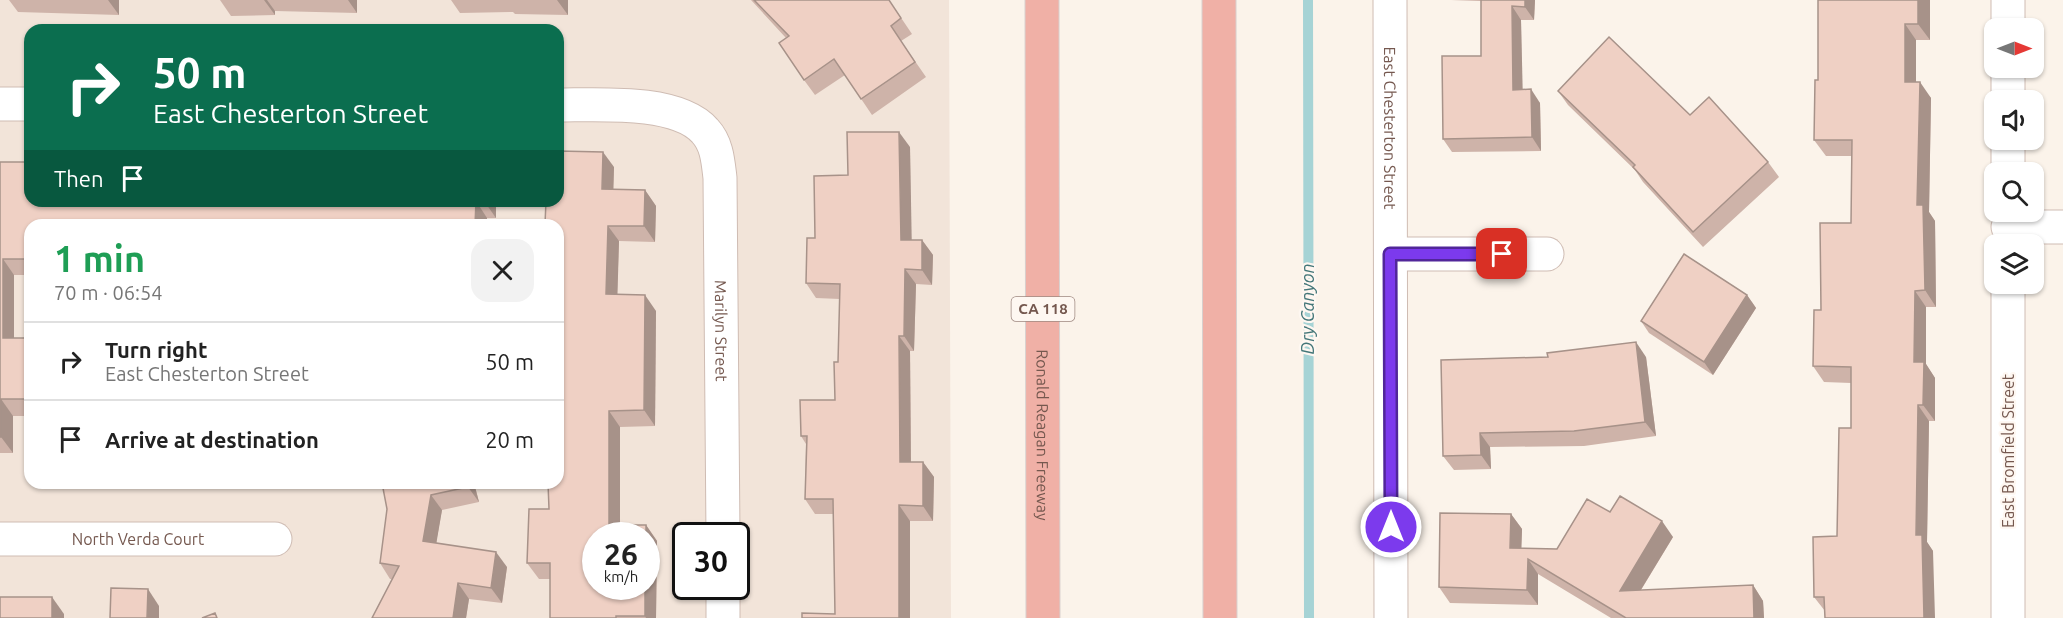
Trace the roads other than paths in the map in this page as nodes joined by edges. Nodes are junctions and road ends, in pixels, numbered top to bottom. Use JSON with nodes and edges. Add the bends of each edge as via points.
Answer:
{"nodes":[{"id":1,"x":1042,"y":0,"type":"edge"},
{"id":2,"x":1220,"y":0,"type":"edge"},
{"id":3,"x":1390,"y":0,"type":"edge"},
{"id":4,"x":2008,"y":0,"type":"edge"},
{"id":5,"x":2008,"y":18,"type":"edge"},
{"id":6,"x":0,"y":104,"type":"edge"},
{"id":7,"x":24,"y":104,"type":"edge"},
{"id":8,"x":564,"y":105,"type":"edge"},
{"id":9,"x":2063,"y":227,"type":"edge"},
{"id":10,"x":2008,"y":228,"type":"edge"},
{"id":11,"x":1390,"y":254,"type":"junction"},
{"id":12,"x":1547,"y":254,"type":"dead end"},
{"id":13,"x":2008,"y":294,"type":"edge"},
{"id":14,"x":723,"y":522,"type":"edge"},
{"id":15,"x":0,"y":539,"type":"edge"},
{"id":16,"x":275,"y":539,"type":"dead end"},
{"id":17,"x":723,"y":600,"type":"edge"},
{"id":18,"x":723,"y":618,"type":"edge"},
{"id":19,"x":1043,"y":618,"type":"edge"},
{"id":20,"x":1220,"y":618,"type":"edge"},
{"id":21,"x":1391,"y":618,"type":"edge"},
{"id":22,"x":2008,"y":618,"type":"edge"}],
"edges":[{"from":1,"to":19,"type":"highway","name":"Ronald Reagan Freeway","number":"CA 118"},
{"from":2,"to":20,"type":"highway"},
{"from":3,"to":11,"type":"street","name":"East Chesterton Street"},
{"from":4,"to":5,"type":"street"},
{"from":6,"to":7,"type":"street"},
{"from":8,"to":14,"type":"street","name":"Marilyn Street","via":[[634,105],[671,111],[704,130],[717,152]]},
{"from":9,"to":10,"type":"street"},
{"from":11,"to":12,"type":"street"},
{"from":11,"to":21,"type":"street","name":"East Chesterton Street"},
{"from":13,"to":22,"type":"street","name":"East Bromfield Street"},
{"from":15,"to":16,"type":"street","name":"North Verda Court"},
{"from":17,"to":18,"type":"street"}]}
